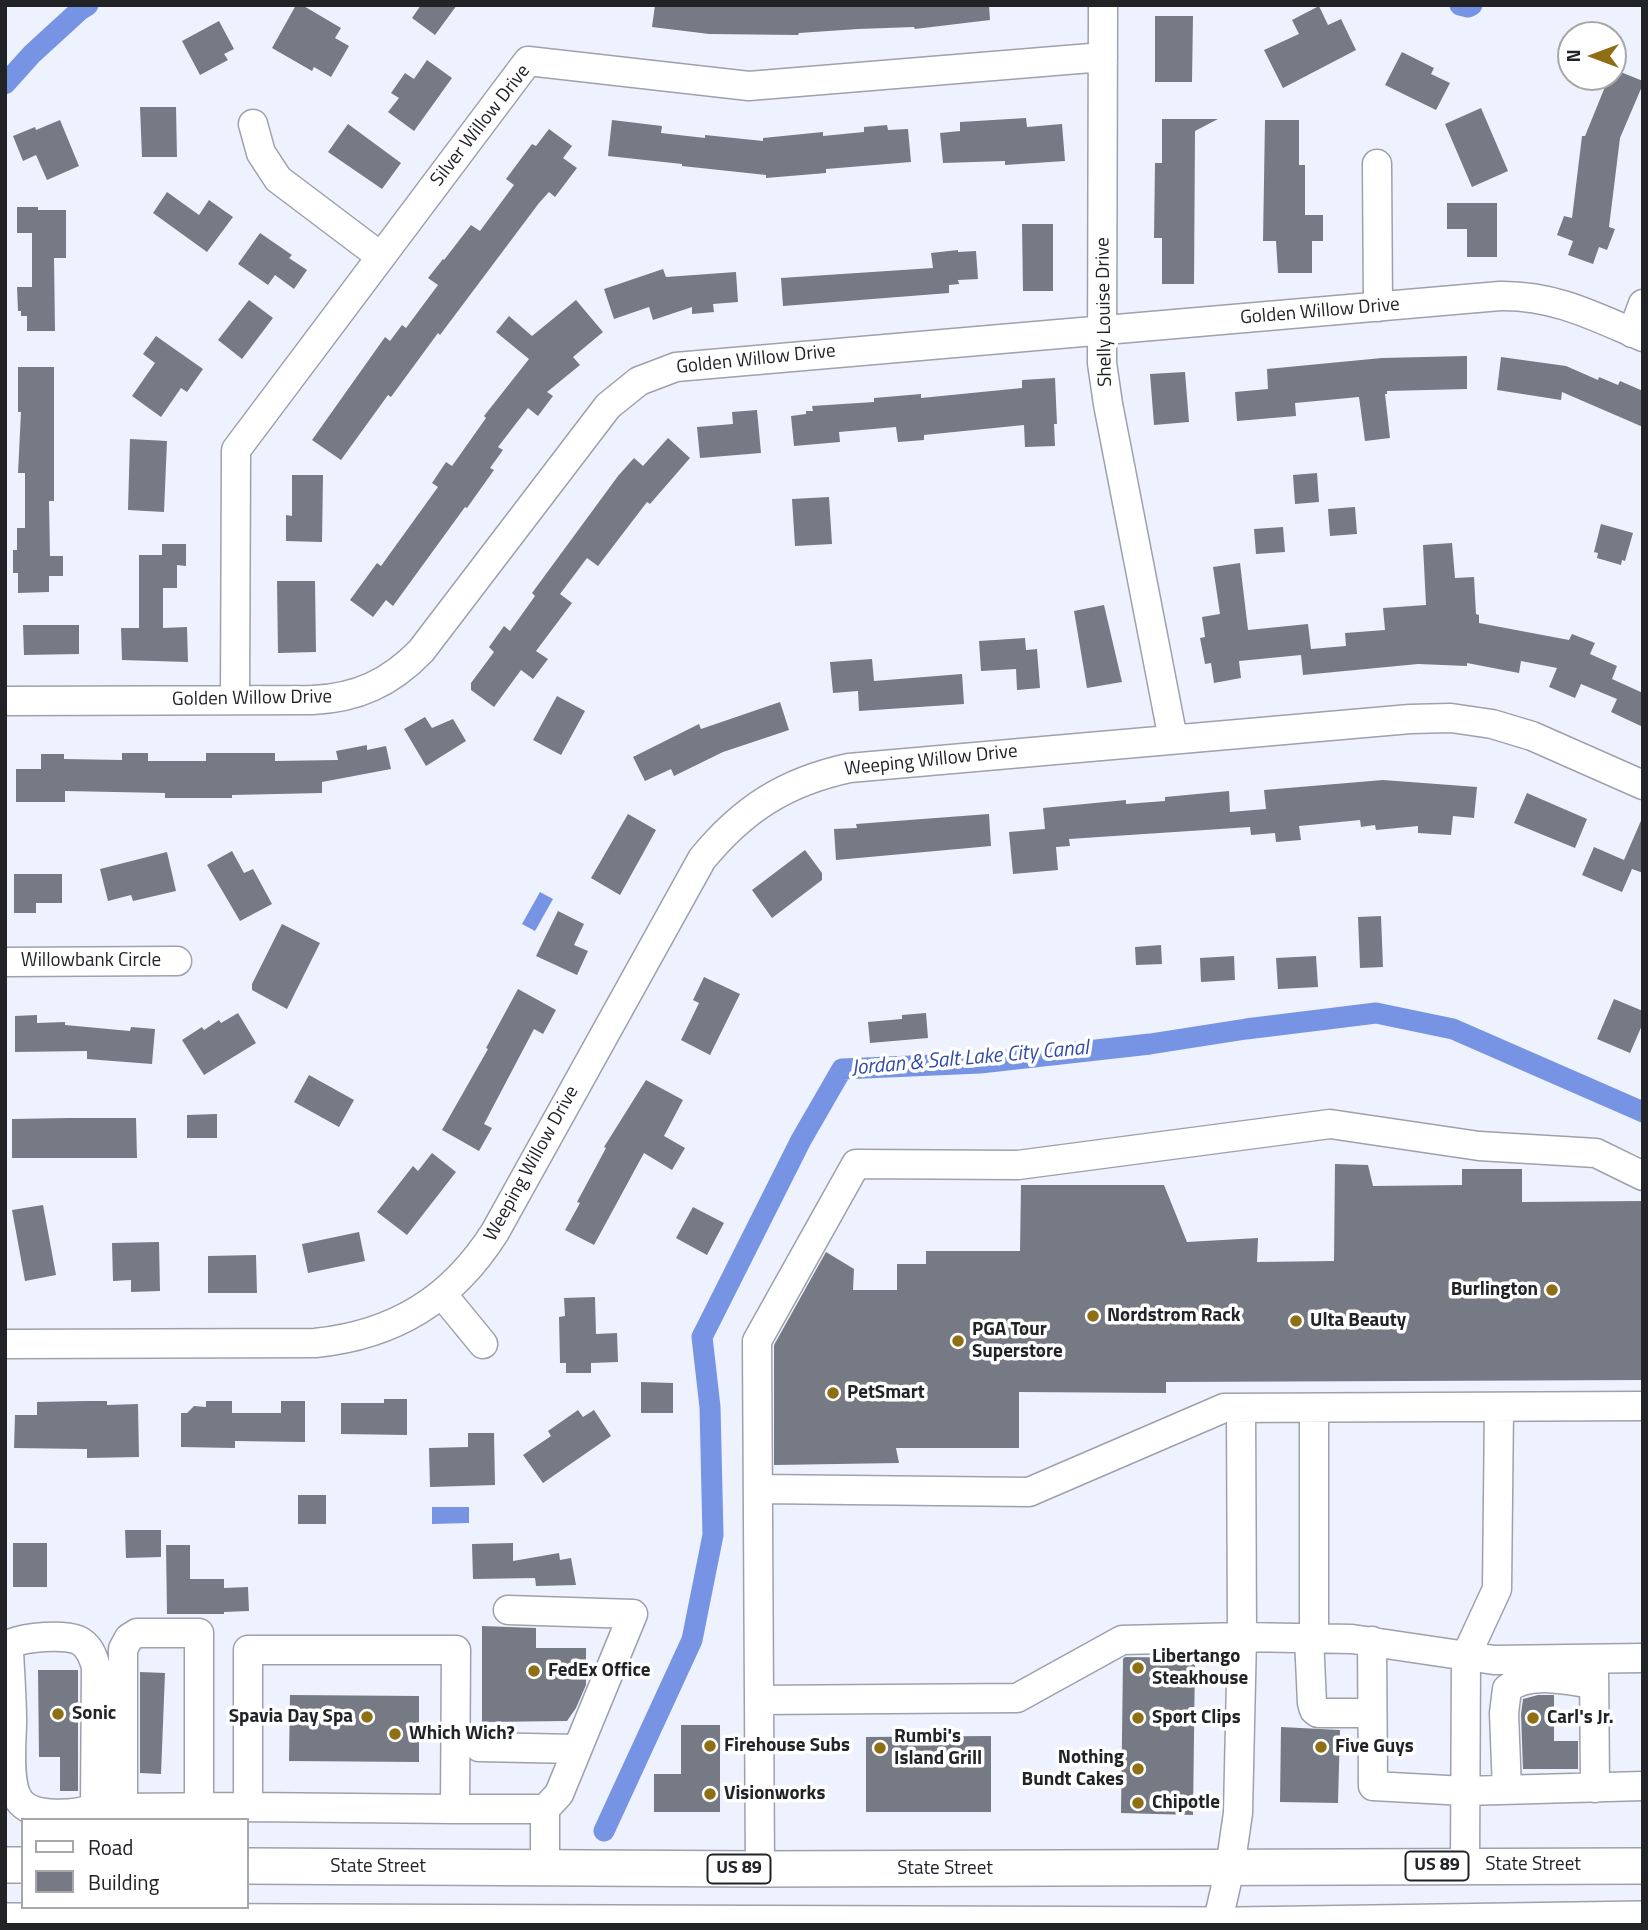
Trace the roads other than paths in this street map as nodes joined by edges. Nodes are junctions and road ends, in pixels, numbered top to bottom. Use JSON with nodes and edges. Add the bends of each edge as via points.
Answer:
{"nodes":[{"id":1,"x":1103,"y":5,"type":"edge"},
{"id":2,"x":1103,"y":57,"type":"junction"},
{"id":3,"x":253,"y":124,"type":"dead end"},
{"id":4,"x":1377,"y":164,"type":"dead end"},
{"id":5,"x":380,"y":256,"type":"junction"},
{"id":6,"x":1643,"y":304,"type":"edge"},
{"id":7,"x":1378,"y":307,"type":"junction"},
{"id":8,"x":1102,"y":329,"type":"junction"},
{"id":9,"x":1638,"y":335,"type":"edge"},
{"id":10,"x":235,"y":700,"type":"junction"},
{"id":11,"x":5,"y":701,"type":"edge"},
{"id":12,"x":1173,"y":739,"type":"junction"},
{"id":13,"x":1643,"y":785,"type":"edge"},
{"id":14,"x":177,"y":961,"type":"dead end"},
{"id":15,"x":5,"y":962,"type":"edge"},
{"id":16,"x":1643,"y":1176,"type":"edge"},
{"id":17,"x":442,"y":1294,"type":"junction"},
{"id":18,"x":5,"y":1344,"type":"edge"},
{"id":19,"x":483,"y":1344,"type":"dead end"},
{"id":20,"x":1643,"y":1406,"type":"edge"},
{"id":21,"x":1499,"y":1407,"type":"junction"},
{"id":22,"x":1241,"y":1408,"type":"junction"},
{"id":23,"x":1314,"y":1408,"type":"junction"},
{"id":24,"x":760,"y":1489,"type":"junction"},
{"id":25,"x":508,"y":1610,"type":"dead end"},
{"id":26,"x":1242,"y":1637,"type":"junction"},
{"id":27,"x":1312,"y":1638,"type":"junction"},
{"id":28,"x":1372,"y":1641,"type":"junction"},
{"id":29,"x":7,"y":1651,"type":"edge"},
{"id":30,"x":1466,"y":1656,"type":"junction"},
{"id":31,"x":1643,"y":1658,"type":"edge"},
{"id":32,"x":1594,"y":1672,"type":"junction"},
{"id":33,"x":759,"y":1700,"type":"junction"},
{"id":34,"x":1373,"y":1713,"type":"junction"},
{"id":35,"x":479,"y":1747,"type":"dead end"},
{"id":36,"x":577,"y":1749,"type":"junction"},
{"id":37,"x":1643,"y":1786,"type":"edge"},
{"id":38,"x":1595,"y":1788,"type":"junction"},
{"id":39,"x":1507,"y":1790,"type":"junction"},
{"id":40,"x":1465,"y":1791,"type":"junction"},
{"id":41,"x":248,"y":1807,"type":"junction"},
{"id":42,"x":199,"y":1808,"type":"junction"},
{"id":43,"x":455,"y":1809,"type":"junction"},
{"id":44,"x":545,"y":1809,"type":"junction"},
{"id":45,"x":112,"y":1811,"type":"edge"},
{"id":46,"x":1465,"y":1865,"type":"junction"},
{"id":47,"x":248,"y":1866,"type":"edge"},
{"id":48,"x":1643,"y":1866,"type":"edge"},
{"id":49,"x":545,"y":1868,"type":"junction"},
{"id":50,"x":1230,"y":1868,"type":"junction"},
{"id":51,"x":760,"y":1869,"type":"junction"},
{"id":52,"x":1643,"y":1919,"type":"edge"},
{"id":53,"x":5,"y":1921,"type":"edge"},
{"id":54,"x":640,"y":1925,"type":"edge"},
{"id":55,"x":693,"y":1925,"type":"edge"},
{"id":56,"x":1218,"y":1925,"type":"edge"},
{"id":57,"x":1238,"y":1925,"type":"edge"},
{"id":58,"x":1244,"y":1925,"type":"edge"}],
"edges":[{"from":1,"to":2,"type":"street","name":"Shelly Louise Drive"},
{"from":2,"to":5,"type":"street","name":"Silver Willow Drive","via":[[749,86],[528,61]]},
{"from":2,"to":8,"type":"street","name":"Shelly Louise Drive"},
{"from":3,"to":5,"type":"street","via":[[261,153],[278,179]]},
{"from":4,"to":7,"type":"street"},
{"from":5,"to":10,"type":"street","name":"Silver Willow Drive","via":[[236,450]]},
{"from":6,"to":9,"type":"street"},
{"from":7,"to":8,"type":"street","name":"Golden Willow Drive"},
{"from":7,"to":9,"type":"street","name":"Golden Willow Drive","via":[[1500,296],[1538,298],[1574,307]]},
{"from":8,"to":10,"type":"street","name":"Golden Willow Drive","via":[[696,363],[657,373],[623,393],[594,421],[406,666],[373,688],[334,699]]},
{"from":8,"to":12,"type":"street","name":"Shelly Louise Drive","via":[[1108,404]]},
{"from":10,"to":11,"type":"street","name":"Golden Willow Drive"},
{"from":12,"to":13,"type":"street","name":"Weeping Willow Drive","via":[[1451,718],[1532,736]]},
{"from":12,"to":17,"type":"street","name":"Weeping Willow Drive","via":[[849,768],[800,782],[755,806],[702,859],[495,1232],[471,1266]]},
{"from":14,"to":15,"type":"street","name":"Willowbank Circle"},
{"from":16,"to":24,"type":"street","via":[[1596,1153],[1479,1146],[1330,1124],[1018,1165],[856,1164],[757,1341]]},
{"from":17,"to":18,"type":"street","name":"Weeping Willow Drive","via":[[383,1328],[338,1340]]},
{"from":17,"to":19,"type":"street"},
{"from":20,"to":21,"type":"street"},
{"from":21,"to":23,"type":"street"},
{"from":21,"to":30,"type":"street","via":[[1497,1589]]},
{"from":22,"to":23,"type":"street"},
{"from":22,"to":24,"type":"street","via":[[1224,1408],[1029,1492]]},
{"from":22,"to":26,"type":"street"},
{"from":23,"to":27,"type":"street"},
{"from":24,"to":33,"type":"street"},
{"from":25,"to":36,"type":"street","via":[[633,1614]]},
{"from":26,"to":27,"type":"street"},
{"from":26,"to":33,"type":"street","via":[[1122,1640],[1017,1698]]},
{"from":26,"to":50,"type":"street","via":[[1238,1813]]},
{"from":27,"to":28,"type":"street"},
{"from":27,"to":34,"type":"street","via":[[1314,1710]]},
{"from":28,"to":30,"type":"street"},
{"from":28,"to":34,"type":"street"},
{"from":29,"to":45,"type":"street","via":[[12,1775],[20,1803],[37,1812]]},
{"from":29,"to":45,"type":"street","via":[[20,1640],[66,1638],[77,1640],[93,1654]]},
{"from":30,"to":32,"type":"street"},
{"from":30,"to":40,"type":"street"},
{"from":31,"to":32,"type":"street"},
{"from":32,"to":38,"type":"street"},
{"from":32,"to":39,"type":"street","via":[[1525,1680],[1507,1689]]},
{"from":33,"to":51,"type":"street"},
{"from":34,"to":40,"type":"street","via":[[1373,1786]]},
{"from":35,"to":36,"type":"street"},
{"from":36,"to":44,"type":"street","via":[[559,1794]]},
{"from":37,"to":38,"type":"street"},
{"from":38,"to":39,"type":"street"},
{"from":39,"to":40,"type":"street"},
{"from":40,"to":46,"type":"street"},
{"from":41,"to":42,"type":"street"},
{"from":41,"to":43,"type":"street"},
{"from":41,"to":43,"type":"street","via":[[248,1650],[456,1650]]},
{"from":42,"to":45,"type":"street"},
{"from":42,"to":45,"type":"street","via":[[199,1633],[138,1633],[123,1649]]},
{"from":43,"to":44,"type":"street"},
{"from":44,"to":49,"type":"street"},
{"from":46,"to":48,"type":"main road","name":"State Street","number":"US 89"},
{"from":46,"to":50,"type":"main road","name":"State Street","number":"US 89"},
{"from":47,"to":49,"type":"main road","name":"State Street","number":"US 89"},
{"from":49,"to":51,"type":"main road","name":"State Street","number":"US 89"},
{"from":50,"to":51,"type":"main road","name":"State Street","number":"US 89"},
{"from":50,"to":56,"type":"street"},
{"from":50,"to":58,"type":"street"},
{"from":52,"to":58,"type":"main road"},
{"from":53,"to":54,"type":"main road"},
{"from":54,"to":55,"type":"main road"},
{"from":55,"to":56,"type":"main road"},
{"from":57,"to":58,"type":"main road"}]}
